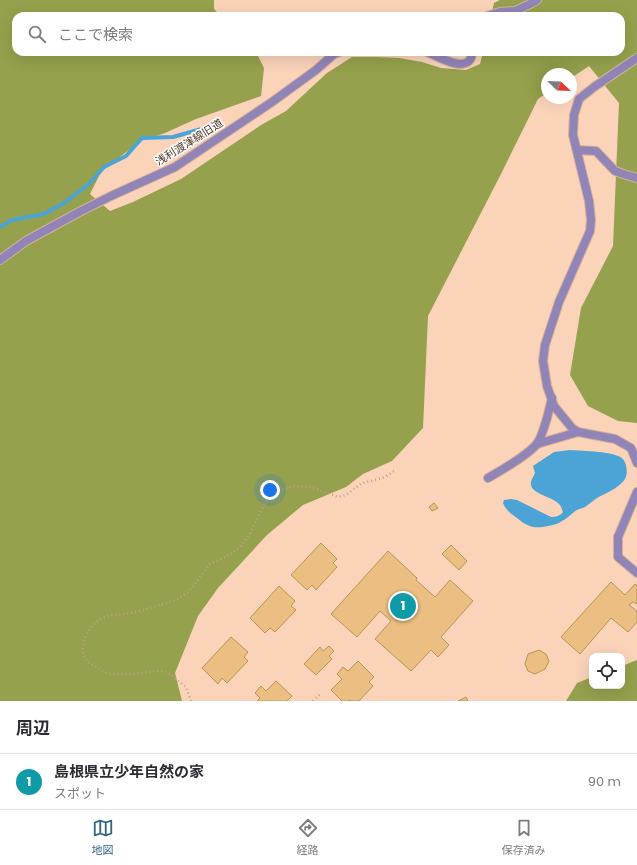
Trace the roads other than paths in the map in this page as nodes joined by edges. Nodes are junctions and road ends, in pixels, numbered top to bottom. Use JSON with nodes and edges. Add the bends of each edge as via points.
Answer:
{"nodes":[{"id":1,"x":537,"y":0,"type":"edge"},
{"id":2,"x":500,"y":12,"type":"edge"},
{"id":3,"x":332,"y":56,"type":"edge"},
{"id":4,"x":437,"y":56,"type":"edge"},
{"id":5,"x":471,"y":56,"type":"edge"},
{"id":6,"x":637,"y":58,"type":"edge"},
{"id":7,"x":577,"y":150,"type":"junction"},
{"id":8,"x":637,"y":178,"type":"edge"},
{"id":9,"x":0,"y":260,"type":"edge"},
{"id":10,"x":552,"y":398,"type":"junction"},
{"id":11,"x":578,"y":432,"type":"junction"},
{"id":12,"x":537,"y":444,"type":"junction"},
{"id":13,"x":637,"y":463,"type":"edge"},
{"id":14,"x":488,"y":478,"type":"dead end"},
{"id":15,"x":637,"y":492,"type":"edge"},
{"id":16,"x":637,"y":574,"type":"edge"}],
"edges":[{"from":1,"to":2,"type":"street","via":[[515,11]]},
{"from":3,"to":9,"type":"street","name":"浅利渡津線旧道","via":[[272,102],[174,167],[81,211]]},
{"from":4,"to":5,"type":"street","via":[[454,63],[464,63],[469,61]]},
{"from":6,"to":7,"type":"street","via":[[580,99],[574,115],[573,135]]},
{"from":7,"to":8,"type":"street","via":[[596,151],[615,171]]},
{"from":7,"to":10,"type":"street","via":[[589,201],[590,231],[559,302],[545,345],[547,386]]},
{"from":10,"to":11,"type":"street","via":[[554,406]]},
{"from":10,"to":12,"type":"street"},
{"from":11,"to":12,"type":"street"},
{"from":11,"to":13,"type":"street","via":[[615,439],[631,448]]},
{"from":12,"to":14,"type":"street"},
{"from":15,"to":16,"type":"street","via":[[618,537],[618,557]]}]}
